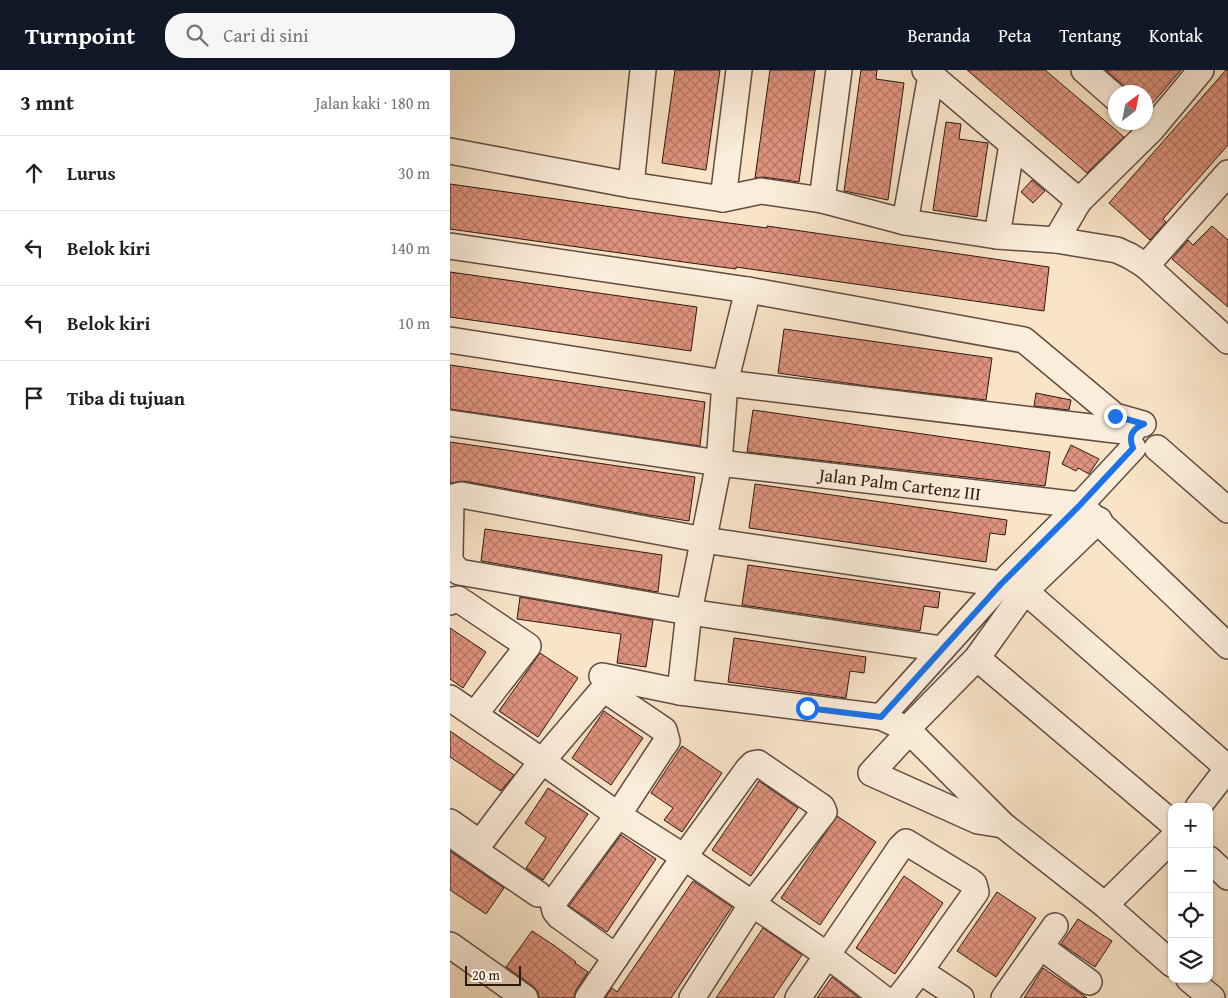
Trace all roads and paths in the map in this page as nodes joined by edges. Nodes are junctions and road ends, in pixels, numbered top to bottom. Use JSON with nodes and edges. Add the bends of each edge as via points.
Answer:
{"nodes":[{"id":1,"x":643,"y":70,"type":"edge"},
{"id":2,"x":739,"y":70,"type":"edge"},
{"id":3,"x":839,"y":70,"type":"edge"},
{"id":4,"x":1084,"y":70,"type":"edge"},
{"id":5,"x":1201,"y":70,"type":"edge"},
{"id":6,"x":928,"y":72,"type":"edge"},
{"id":7,"x":1108,"y":91,"type":"edge"},
{"id":8,"x":1153,"y":121,"type":"edge"},
{"id":9,"x":1144,"y":130,"type":"edge"},
{"id":10,"x":1012,"y":144,"type":"junction"},
{"id":11,"x":450,"y":151,"type":"edge"},
{"id":12,"x":631,"y":185,"type":"junction"},
{"id":13,"x":1223,"y":187,"type":"edge"},
{"id":14,"x":723,"y":198,"type":"junction"},
{"id":15,"x":822,"y":200,"type":"junction"},
{"id":16,"x":1079,"y":201,"type":"junction"},
{"id":17,"x":905,"y":222,"type":"junction"},
{"id":18,"x":997,"y":236,"type":"junction"},
{"id":19,"x":1056,"y":240,"type":"junction"},
{"id":20,"x":450,"y":246,"type":"edge"},
{"id":21,"x":1146,"y":266,"type":"junction"},
{"id":22,"x":748,"y":290,"type":"junction"},
{"id":23,"x":450,"y":340,"type":"edge"},
{"id":24,"x":1228,"y":341,"type":"edge"},
{"id":25,"x":725,"y":383,"type":"junction"},
{"id":26,"x":450,"y":423,"type":"edge"},
{"id":27,"x":1136,"y":435,"type":"junction"},
{"id":28,"x":719,"y":463,"type":"junction"},
{"id":29,"x":1228,"y":510,"type":"edge"},
{"id":30,"x":1089,"y":512,"type":"junction"},
{"id":31,"x":704,"y":540,"type":"junction"},
{"id":32,"x":450,"y":554,"type":"edge"},
{"id":33,"x":450,"y":559,"type":"edge"},
{"id":34,"x":1001,"y":584,"type":"junction"},
{"id":35,"x":1026,"y":591,"type":"junction"},
{"id":36,"x":450,"y":602,"type":"edge"},
{"id":37,"x":689,"y":612,"type":"junction"},
{"id":38,"x":1228,"y":646,"type":"edge"},
{"id":39,"x":942,"y":649,"type":"junction"},
{"id":40,"x":977,"y":658,"type":"junction"},
{"id":41,"x":602,"y":676,"type":"dead end"},
{"id":42,"x":680,"y":692,"type":"junction"},
{"id":43,"x":450,"y":698,"type":"edge"},
{"id":44,"x":474,"y":714,"type":"junction"},
{"id":45,"x":881,"y":717,"type":"junction"},
{"id":46,"x":908,"y":730,"type":"junction"},
{"id":47,"x":542,"y":761,"type":"junction"},
{"id":48,"x":1228,"y":768,"type":"edge"},
{"id":49,"x":1201,"y":803,"type":"edge"},
{"id":50,"x":618,"y":815,"type":"junction"},
{"id":51,"x":1168,"y":820,"type":"edge"},
{"id":52,"x":450,"y":822,"type":"edge"},
{"id":53,"x":1003,"y":825,"type":"junction"},
{"id":54,"x":450,"y":833,"type":"edge"},
{"id":55,"x":1168,"y":843,"type":"edge"},
{"id":56,"x":684,"y":857,"type":"junction"},
{"id":57,"x":1213,"y":863,"type":"edge"},
{"id":58,"x":1228,"y":877,"type":"edge"},
{"id":59,"x":538,"y":894,"type":"dead end"},
{"id":60,"x":752,"y":904,"type":"junction"},
{"id":61,"x":1105,"y":905,"type":"junction"},
{"id":62,"x":1055,"y":926,"type":"dead end"},
{"id":63,"x":450,"y":945,"type":"edge"},
{"id":64,"x":1041,"y":947,"type":"junction"},
{"id":65,"x":827,"y":955,"type":"junction"},
{"id":66,"x":616,"y":957,"type":"junction"},
{"id":67,"x":1168,"y":960,"type":"edge"},
{"id":68,"x":920,"y":971,"type":"junction"},
{"id":69,"x":1089,"y":982,"type":"dead end"},
{"id":70,"x":1194,"y":983,"type":"edge"},
{"id":71,"x":494,"y":989,"type":"edge"},
{"id":72,"x":525,"y":998,"type":"edge"},
{"id":73,"x":588,"y":998,"type":"edge"},
{"id":74,"x":692,"y":998,"type":"edge"},
{"id":75,"x":798,"y":998,"type":"edge"},
{"id":76,"x":883,"y":998,"type":"edge"},
{"id":77,"x":899,"y":998,"type":"edge"},
{"id":78,"x":961,"y":998,"type":"edge"},
{"id":79,"x":1004,"y":998,"type":"edge"},
{"id":80,"x":1212,"y":998,"type":"edge"}],
"edges":[{"from":1,"to":12,"type":"street"},
{"from":2,"to":14,"type":"street"},
{"from":3,"to":15,"type":"street"},
{"from":4,"to":7,"type":"street"},
{"from":5,"to":8,"type":"street"},
{"from":6,"to":10,"type":"street"},
{"from":6,"to":17,"type":"street"},
{"from":9,"to":16,"type":"street"},
{"from":10,"to":16,"type":"street"},
{"from":10,"to":18,"type":"street"},
{"from":11,"to":12,"type":"street"},
{"from":12,"to":14,"type":"street"},
{"from":13,"to":21,"type":"street"},
{"from":14,"to":15,"type":"street","via":[[761,191]]},
{"from":15,"to":17,"type":"street"},
{"from":16,"to":19,"type":"street"},
{"from":17,"to":18,"type":"street"},
{"from":18,"to":19,"type":"street"},
{"from":19,"to":21,"type":"street","via":[[1117,250]]},
{"from":20,"to":22,"type":"street"},
{"from":21,"to":24,"type":"street"},
{"from":22,"to":25,"type":"street"},
{"from":22,"to":27,"type":"street","via":[[1024,340]]},
{"from":23,"to":25,"type":"street"},
{"from":25,"to":27,"type":"street"},
{"from":25,"to":28,"type":"street"},
{"from":26,"to":28,"type":"street","name":"Jalan Palm Cartenz III"},
{"from":27,"to":29,"type":"street","via":[[1155,428],[1160,439],[1157,448]]},
{"from":27,"to":30,"type":"street"},
{"from":28,"to":30,"type":"street","name":"Jalan Palm Cartenz III"},
{"from":28,"to":31,"type":"street"},
{"from":30,"to":34,"type":"street"},
{"from":30,"to":35,"type":"street"},
{"from":30,"to":38,"type":"street"},
{"from":31,"to":32,"type":"street","via":[[461,494],[451,503]]},
{"from":31,"to":34,"type":"street"},
{"from":31,"to":37,"type":"street"},
{"from":33,"to":37,"type":"street","via":[[459,572]]},
{"from":34,"to":39,"type":"street"},
{"from":35,"to":40,"type":"street"},
{"from":35,"to":48,"type":"street"},
{"from":36,"to":44,"type":"street","via":[[458,599],[528,646]]},
{"from":37,"to":39,"type":"street"},
{"from":37,"to":42,"type":"street"},
{"from":39,"to":45,"type":"street"},
{"from":40,"to":46,"type":"street"},
{"from":40,"to":51,"type":"street"},
{"from":41,"to":42,"type":"street"},
{"from":42,"to":45,"type":"street"},
{"from":43,"to":44,"type":"street"},
{"from":44,"to":47,"type":"street"},
{"from":45,"to":46,"type":"street"},
{"from":46,"to":53,"type":"street"},
{"from":46,"to":53,"type":"street","via":[[871,773],[978,821]]},
{"from":47,"to":50,"type":"street"},
{"from":47,"to":50,"type":"street","via":[[600,693],[608,692],[664,730],[667,741]]},
{"from":47,"to":52,"type":"street","via":[[480,842]]},
{"from":48,"to":49,"type":"street"},
{"from":50,"to":56,"type":"street"},
{"from":50,"to":66,"type":"street","via":[[553,904],[559,916]]},
{"from":53,"to":61,"type":"street"},
{"from":54,"to":59,"type":"street"},
{"from":55,"to":61,"type":"street"},
{"from":56,"to":60,"type":"street"},
{"from":56,"to":60,"type":"street","via":[[748,769],[758,763],[824,812]]},
{"from":56,"to":66,"type":"street"},
{"from":57,"to":58,"type":"street"},
{"from":60,"to":65,"type":"street"},
{"from":60,"to":74,"type":"street"},
{"from":61,"to":67,"type":"street"},
{"from":62,"to":64,"type":"street"},
{"from":63,"to":71,"type":"street"},
{"from":64,"to":69,"type":"street"},
{"from":64,"to":79,"type":"street"},
{"from":65,"to":68,"type":"street","via":[[904,842],[908,842],[970,880],[976,888]]},
{"from":65,"to":75,"type":"street"},
{"from":65,"to":76,"type":"street"},
{"from":66,"to":73,"type":"street"},
{"from":68,"to":77,"type":"street"},
{"from":68,"to":78,"type":"street"},
{"from":70,"to":80,"type":"street"},
{"from":71,"to":72,"type":"street"}]}
